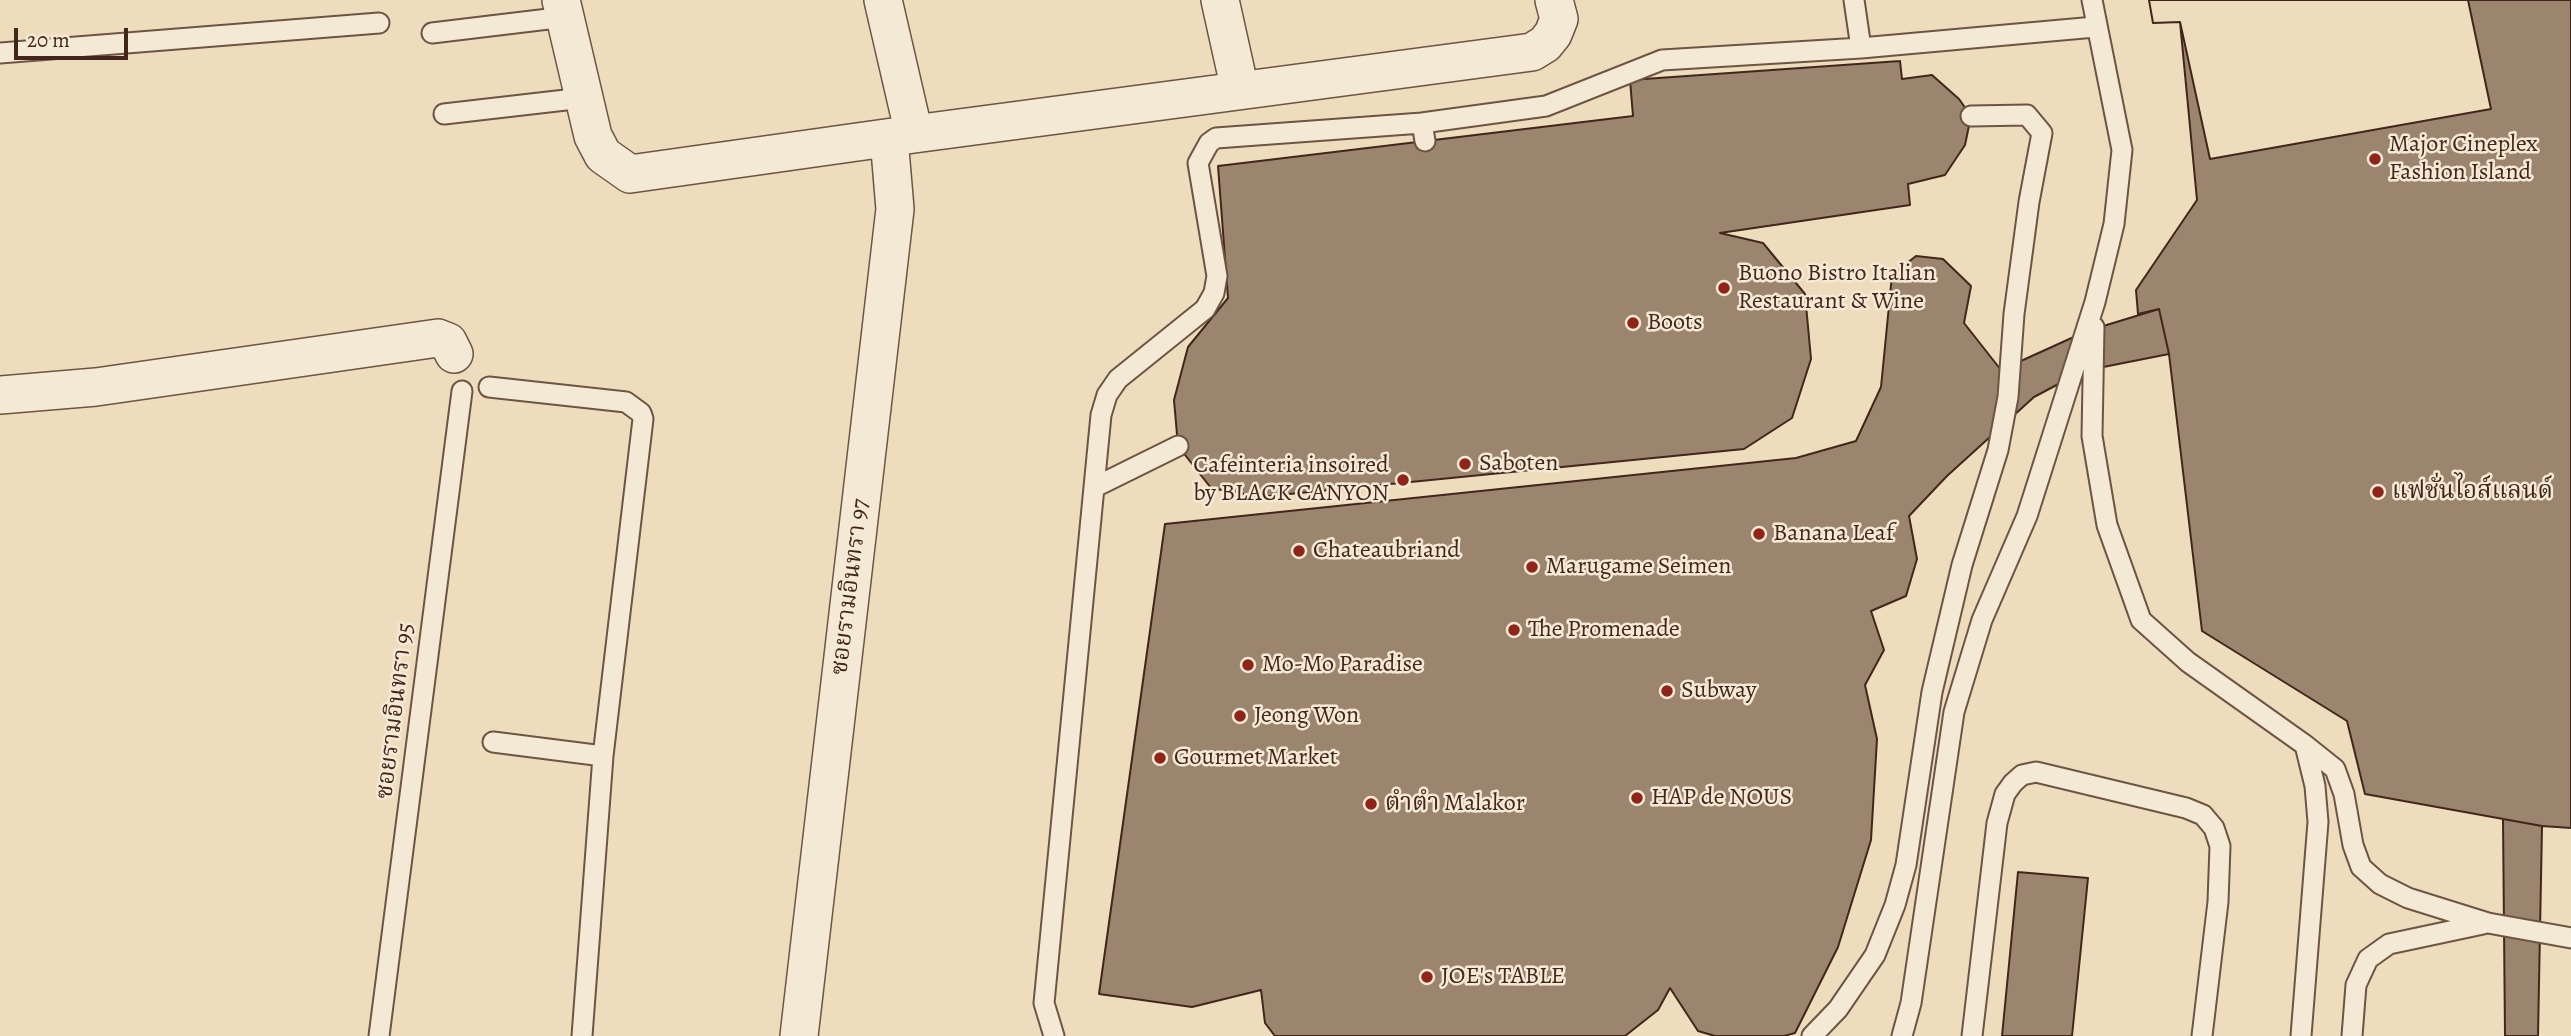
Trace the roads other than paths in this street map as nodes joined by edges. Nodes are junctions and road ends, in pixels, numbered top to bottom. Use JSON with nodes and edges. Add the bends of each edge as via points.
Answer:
{"nodes":[{"id":1,"x":883,"y":0,"type":"edge"},
{"id":2,"x":1220,"y":0,"type":"edge"},
{"id":3,"x":1554,"y":0,"type":"edge"},
{"id":4,"x":1854,"y":0,"type":"edge"},
{"id":5,"x":2092,"y":0,"type":"edge"},
{"id":6,"x":563,"y":9,"type":"edge"},
{"id":7,"x":379,"y":23,"type":"dead end"},
{"id":8,"x":2095,"y":27,"type":"junction"},
{"id":9,"x":432,"y":33,"type":"dead end"},
{"id":10,"x":1861,"y":48,"type":"junction"},
{"id":11,"x":0,"y":53,"type":"edge"},
{"id":12,"x":1240,"y":90,"type":"junction"},
{"id":13,"x":583,"y":98,"type":"junction"},
{"id":14,"x":444,"y":114,"type":"dead end"},
{"id":15,"x":1971,"y":116,"type":"dead end"},
{"id":16,"x":902,"y":136,"type":"junction"},
{"id":17,"x":2095,"y":302,"type":"junction"},
{"id":18,"x":454,"y":354,"type":"dead end"},
{"id":19,"x":489,"y":387,"type":"dead end"},
{"id":20,"x":462,"y":391,"type":"dead end"},
{"id":21,"x":0,"y":395,"type":"edge"},
{"id":22,"x":1178,"y":446,"type":"dead end"},
{"id":23,"x":1095,"y":487,"type":"junction"},
{"id":24,"x":493,"y":742,"type":"dead end"},
{"id":25,"x":2305,"y":745,"type":"junction"},
{"id":26,"x":603,"y":756,"type":"junction"},
{"id":27,"x":2488,"y":923,"type":"junction"},
{"id":28,"x":2571,"y":938,"type":"edge"},
{"id":29,"x":379,"y":1036,"type":"edge"},
{"id":30,"x":582,"y":1036,"type":"edge"},
{"id":31,"x":799,"y":1036,"type":"edge"},
{"id":32,"x":1054,"y":1036,"type":"edge"},
{"id":33,"x":1812,"y":1036,"type":"edge"},
{"id":34,"x":1902,"y":1036,"type":"edge"},
{"id":35,"x":1972,"y":1036,"type":"edge"},
{"id":36,"x":2202,"y":1036,"type":"edge"},
{"id":37,"x":2301,"y":1036,"type":"edge"},
{"id":38,"x":2352,"y":1036,"type":"edge"}],
"edges":[{"from":1,"to":16,"type":"street","name":"ซอยรามอินทรา 97"},
{"from":2,"to":12,"type":"street"},
{"from":3,"to":12,"type":"street","via":[[1559,19],[1553,34],[1532,52]]},
{"from":4,"to":10,"type":"lane"},
{"from":5,"to":8,"type":"lane"},
{"from":6,"to":9,"type":"lane"},
{"from":6,"to":13,"type":"street"},
{"from":7,"to":11,"type":"lane"},
{"from":8,"to":10,"type":"lane"},
{"from":8,"to":17,"type":"lane","via":[[2122,150],[2114,224]]},
{"from":10,"to":23,"type":"lane","via":[[1662,60],[1546,106],[1424,132],[1216,138],[1198,163],[1217,285],[1205,309],[1111,389],[1101,415]]},
{"from":12,"to":16,"type":"street"},
{"from":13,"to":14,"type":"lane"},
{"from":13,"to":16,"type":"street","via":[[603,155],[630,174]]},
{"from":15,"to":33,"type":"lane","via":[[2027,115],[2042,133],[2014,314],[2008,397],[1998,450],[1968,543],[1932,692],[1906,865],[1895,905],[1875,955],[1838,1009]]},
{"from":16,"to":31,"type":"street","name":"ซอยรามอินทรา 97"},
{"from":17,"to":25,"type":"lane","via":[[2092,436],[2107,525],[2141,620],[2188,662]]},
{"from":17,"to":34,"type":"lane","via":[[2027,516],[1982,620],[1956,702],[1911,1003]]},
{"from":18,"to":21,"type":"street","via":[[448,342],[438,338],[108,386]]},
{"from":19,"to":26,"type":"lane","via":[[626,402],[643,419]]},
{"from":20,"to":29,"type":"lane","name":"ซอยรามอินทรา 95"},
{"from":22,"to":23,"type":"lane"},
{"from":23,"to":32,"type":"lane","via":[[1044,1003]]},
{"from":24,"to":26,"type":"lane"},
{"from":25,"to":27,"type":"lane","via":[[2335,769],[2361,867],[2380,884],[2408,898]]},
{"from":25,"to":37,"type":"lane","via":[[2318,822]]},
{"from":26,"to":30,"type":"lane"},
{"from":27,"to":28,"type":"lane"},
{"from":27,"to":38,"type":"lane","via":[[2412,937],[2389,944],[2368,959],[2356,985]]},
{"from":35,"to":36,"type":"lane","via":[[1997,823],[2012,783],[2036,772],[2186,808],[2203,815],[2214,828],[2220,846],[2218,902]]}]}
